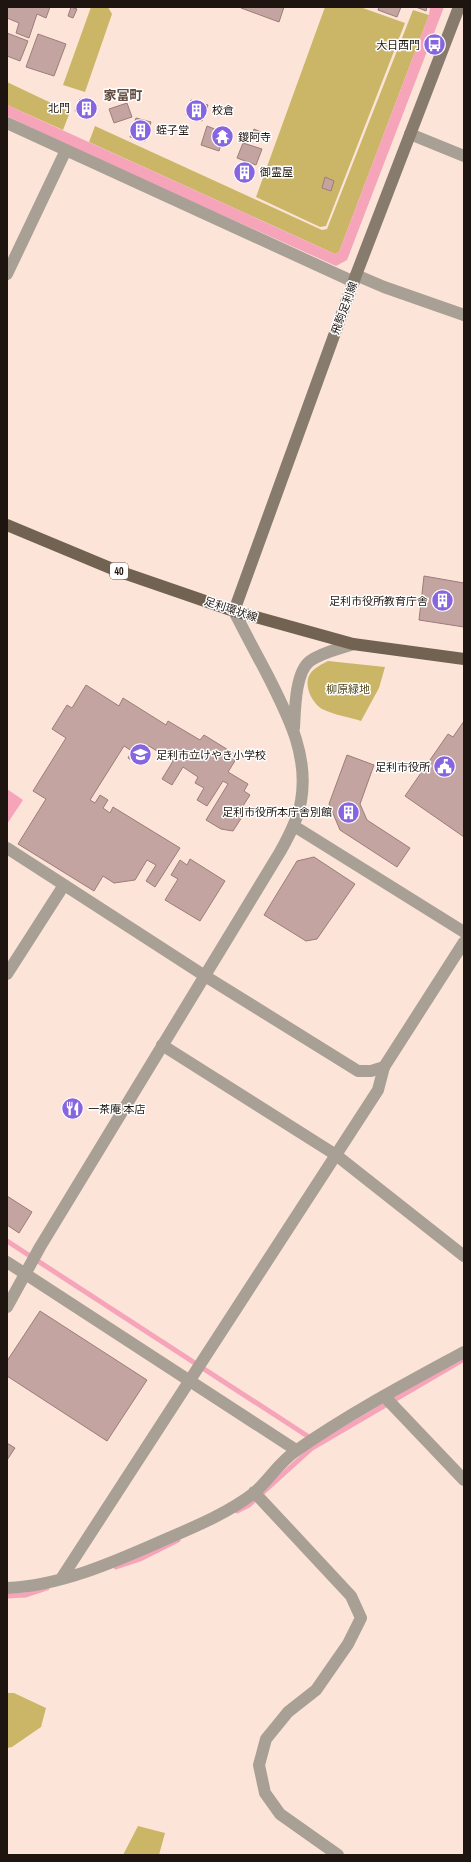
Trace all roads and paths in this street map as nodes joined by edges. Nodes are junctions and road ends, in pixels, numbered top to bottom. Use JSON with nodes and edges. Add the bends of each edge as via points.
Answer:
{"nodes":[{"id":1,"x":459,"y":7,"type":"edge"},
{"id":2,"x":7,"y":123,"type":"edge"},
{"id":3,"x":410,"y":134,"type":"junction"},
{"id":4,"x":66,"y":150,"type":"junction"},
{"id":5,"x":464,"y":156,"type":"edge"},
{"id":6,"x":7,"y":274,"type":"edge"},
{"id":7,"x":355,"y":279,"type":"junction"},
{"id":8,"x":464,"y":315,"type":"edge"},
{"id":9,"x":7,"y":525,"type":"edge"},
{"id":10,"x":234,"y":611,"type":"junction"},
{"id":11,"x":353,"y":644,"type":"junction"},
{"id":12,"x":464,"y":659,"type":"edge"},
{"id":13,"x":294,"y":730,"type":"junction"},
{"id":14,"x":294,"y":826,"type":"junction"},
{"id":15,"x":7,"y":848,"type":"edge"},
{"id":16,"x":64,"y":886,"type":"junction"},
{"id":17,"x":464,"y":932,"type":"edge"},
{"id":18,"x":464,"y":942,"type":"edge"},
{"id":19,"x":7,"y":974,"type":"edge"},
{"id":20,"x":205,"y":976,"type":"junction"},
{"id":21,"x":162,"y":1045,"type":"junction"},
{"id":22,"x":384,"y":1067,"type":"junction"},
{"id":23,"x":336,"y":1155,"type":"junction"},
{"id":24,"x":462,"y":1249,"type":"edge"},
{"id":25,"x":7,"y":1262,"type":"edge"},
{"id":26,"x":25,"y":1274,"type":"junction"},
{"id":27,"x":7,"y":1307,"type":"edge"},
{"id":28,"x":464,"y":1352,"type":"edge"},
{"id":29,"x":190,"y":1382,"type":"junction"},
{"id":30,"x":384,"y":1396,"type":"junction"},
{"id":31,"x":296,"y":1450,"type":"junction"},
{"id":32,"x":464,"y":1480,"type":"edge"},
{"id":33,"x":254,"y":1492,"type":"junction"},
{"id":34,"x":61,"y":1579,"type":"junction"},
{"id":35,"x":7,"y":1588,"type":"edge"},
{"id":36,"x":338,"y":1855,"type":"edge"}],
"edges":[{"from":1,"to":3,"type":"main road","name":"飛駒足利線"},
{"from":2,"to":4,"type":"street"},
{"from":3,"to":5,"type":"street"},
{"from":3,"to":7,"type":"main road","name":"飛駒足利線"},
{"from":4,"to":6,"type":"street"},
{"from":4,"to":7,"type":"street"},
{"from":7,"to":8,"type":"street"},
{"from":7,"to":10,"type":"main road","name":"飛駒足利線"},
{"from":9,"to":10,"type":"main road","name":"足利環状線","number":"40","via":[[115,570]]},
{"from":10,"to":11,"type":"main road","name":"足利環状線","number":"40"},
{"from":10,"to":13,"type":"street"},
{"from":11,"to":12,"type":"main road","name":"足利環状線","number":"40"},
{"from":11,"to":13,"type":"street","via":[[315,658],[303,667],[297,691]]},
{"from":13,"to":14,"type":"street","via":[[303,776],[301,801]]},
{"from":14,"to":17,"type":"street"},
{"from":14,"to":20,"type":"street"},
{"from":15,"to":16,"type":"street"},
{"from":16,"to":19,"type":"street"},
{"from":16,"to":20,"type":"street"},
{"from":18,"to":22,"type":"street"},
{"from":20,"to":21,"type":"street"},
{"from":20,"to":22,"type":"street","via":[[358,1071]]},
{"from":21,"to":23,"type":"street"},
{"from":21,"to":26,"type":"street"},
{"from":22,"to":23,"type":"street","via":[[378,1090]]},
{"from":23,"to":24,"type":"street"},
{"from":23,"to":29,"type":"street"},
{"from":25,"to":26,"type":"street"},
{"from":26,"to":27,"type":"street"},
{"from":26,"to":29,"type":"street"},
{"from":28,"to":30,"type":"street"},
{"from":29,"to":31,"type":"street"},
{"from":29,"to":34,"type":"street"},
{"from":30,"to":31,"type":"street"},
{"from":30,"to":32,"type":"street"},
{"from":31,"to":33,"type":"street"},
{"from":33,"to":34,"type":"street","via":[[212,1519],[135,1553]]},
{"from":33,"to":36,"type":"street","via":[[351,1596],[361,1618],[348,1644],[316,1690],[288,1712],[266,1739],[259,1765],[265,1793],[280,1814]]},
{"from":34,"to":35,"type":"street","via":[[26,1587]]}]}
